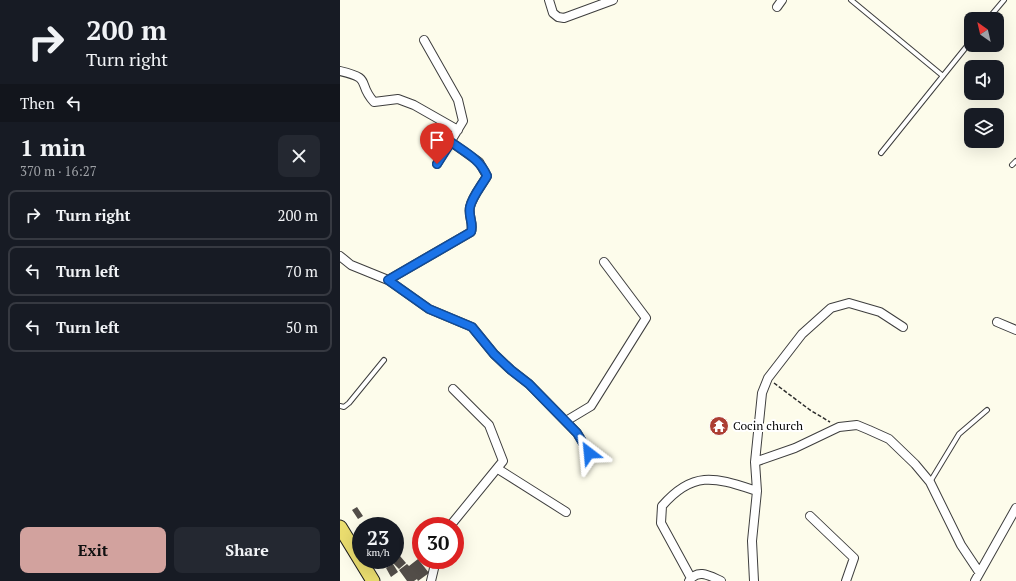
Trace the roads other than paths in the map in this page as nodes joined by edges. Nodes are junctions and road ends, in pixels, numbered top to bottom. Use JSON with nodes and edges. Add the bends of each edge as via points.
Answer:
{"nodes":[{"id":1,"x":549,"y":0,"type":"edge"},
{"id":2,"x":613,"y":0,"type":"edge"},
{"id":3,"x":782,"y":0,"type":"edge"},
{"id":4,"x":851,"y":0,"type":"edge"},
{"id":5,"x":1004,"y":0,"type":"edge"},
{"id":6,"x":777,"y":7,"type":"dead end"},
{"id":7,"x":994,"y":12,"type":"edge"},
{"id":8,"x":424,"y":40,"type":"dead end"},
{"id":9,"x":964,"y":50,"type":"edge"},
{"id":10,"x":340,"y":71,"type":"edge"},
{"id":11,"x":943,"y":76,"type":"junction"},
{"id":12,"x":458,"y":130,"type":"junction"},
{"id":13,"x":451,"y":142,"type":"junction"},
{"id":14,"x":881,"y":153,"type":"dead end"},
{"id":15,"x":1016,"y":161,"type":"edge"},
{"id":16,"x":437,"y":164,"type":"dead end"},
{"id":17,"x":1012,"y":165,"type":"dead end"},
{"id":18,"x":340,"y":256,"type":"edge"},
{"id":19,"x":604,"y":262,"type":"dead end"},
{"id":20,"x":388,"y":280,"type":"junction"},
{"id":21,"x":997,"y":322,"type":"dead end"},
{"id":22,"x":903,"y":326,"type":"dead end"},
{"id":23,"x":1016,"y":330,"type":"edge"},
{"id":24,"x":384,"y":360,"type":"dead end"},
{"id":25,"x":453,"y":388,"type":"dead end"},
{"id":26,"x":340,"y":406,"type":"edge"},
{"id":27,"x":987,"y":410,"type":"dead end"},
{"id":28,"x":566,"y":421,"type":"junction"},
{"id":29,"x":589,"y":453,"type":"dead end"},
{"id":30,"x":755,"y":462,"type":"junction"},
{"id":31,"x":498,"y":469,"type":"junction"},
{"id":32,"x":930,"y":482,"type":"junction"},
{"id":33,"x":757,"y":491,"type":"junction"},
{"id":34,"x":1016,"y":508,"type":"edge"},
{"id":35,"x":566,"y":512,"type":"dead end"},
{"id":36,"x":810,"y":516,"type":"dead end"},
{"id":37,"x":458,"y":517,"type":"edge"},
{"id":38,"x":340,"y":527,"type":"edge"},
{"id":39,"x":434,"y":569,"type":"edge"},
{"id":40,"x":979,"y":572,"type":"junction"},
{"id":41,"x":690,"y":579,"type":"edge"},
{"id":42,"x":373,"y":581,"type":"edge"},
{"id":43,"x":432,"y":581,"type":"edge"},
{"id":44,"x":721,"y":581,"type":"edge"},
{"id":45,"x":754,"y":581,"type":"edge"},
{"id":46,"x":846,"y":581,"type":"edge"},
{"id":47,"x":975,"y":581,"type":"edge"}],
"edges":[{"from":1,"to":2,"type":"street","via":[[553,13],[558,18]]},
{"from":3,"to":6,"type":"street"},
{"from":4,"to":11,"type":"lane"},
{"from":5,"to":7,"type":"lane"},
{"from":8,"to":12,"type":"street","via":[[458,100],[463,121]]},
{"from":9,"to":11,"type":"lane"},
{"from":10,"to":12,"type":"street","via":[[358,75],[364,80],[367,95],[374,102],[398,99],[414,105]]},
{"from":11,"to":14,"type":"lane"},
{"from":12,"to":13,"type":"street"},
{"from":13,"to":16,"type":"street"},
{"from":13,"to":20,"type":"street","via":[[479,162],[487,176],[470,206],[473,222],[471,232]]},
{"from":15,"to":17,"type":"lane"},
{"from":18,"to":20,"type":"street","via":[[351,265]]},
{"from":19,"to":28,"type":"street","via":[[646,318],[591,406]]},
{"from":20,"to":28,"type":"street","via":[[429,309],[472,327],[494,354]]},
{"from":21,"to":23,"type":"street"},
{"from":22,"to":30,"type":"street","via":[[880,312],[849,303],[831,308],[802,334],[768,378],[762,393]]},
{"from":24,"to":26,"type":"lane","via":[[349,403],[344,407]]},
{"from":25,"to":31,"type":"street","via":[[490,425],[503,461]]},
{"from":27,"to":32,"type":"lane","via":[[959,434]]},
{"from":28,"to":29,"type":"street"},
{"from":30,"to":32,"type":"street","via":[[795,448],[839,427],[857,425],[888,439]]},
{"from":30,"to":33,"type":"street"},
{"from":31,"to":35,"type":"street"},
{"from":31,"to":37,"type":"street"},
{"from":32,"to":40,"type":"street","via":[[962,545]]},
{"from":33,"to":41,"type":"street","via":[[721,480],[698,480],[683,486],[662,506],[661,523]]},
{"from":33,"to":45,"type":"street","via":[[752,541]]},
{"from":34,"to":40,"type":"street"},
{"from":36,"to":46,"type":"street","via":[[854,558]]},
{"from":38,"to":42,"type":"main road"},
{"from":39,"to":43,"type":"street"},
{"from":40,"to":47,"type":"street"},
{"from":41,"to":44,"type":"street","via":[[703,573]]}]}
